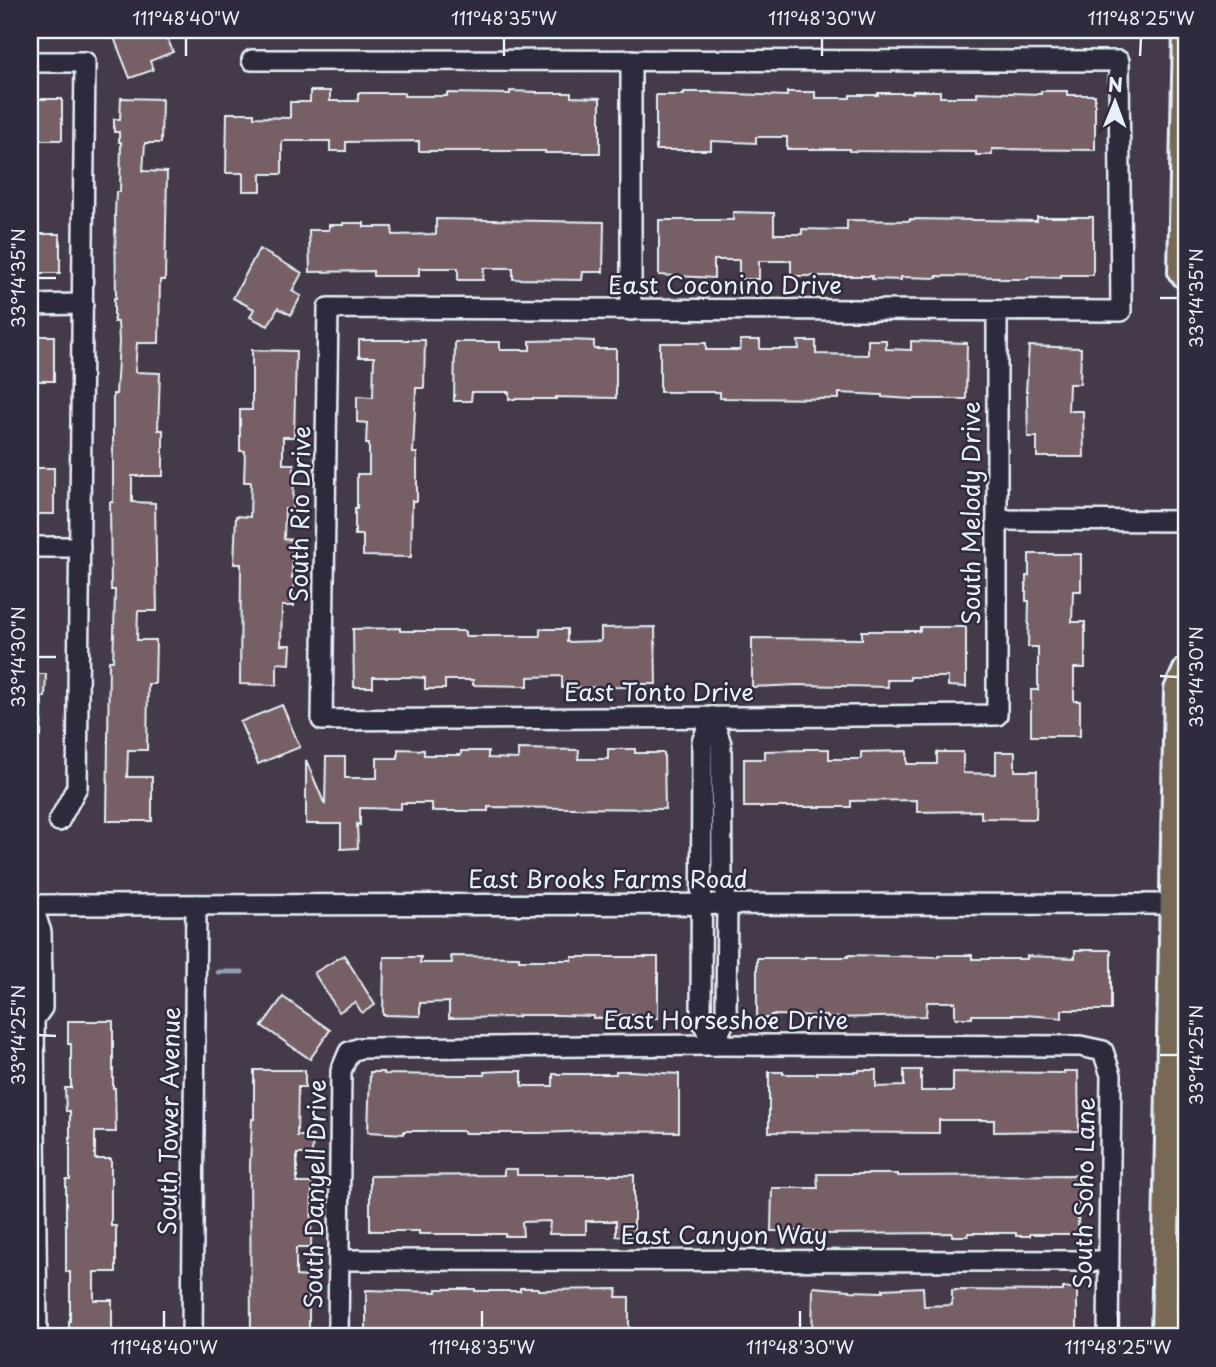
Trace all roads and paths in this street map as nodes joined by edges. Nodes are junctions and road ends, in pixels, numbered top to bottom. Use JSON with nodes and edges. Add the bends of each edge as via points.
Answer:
{"nodes":[{"id":1,"x":1186,"y":30,"type":"edge"},
{"id":2,"x":1186,"y":48,"type":"edge"},
{"id":3,"x":252,"y":60,"type":"dead end"},
{"id":4,"x":631,"y":60,"type":"junction"},
{"id":5,"x":30,"y":62,"type":"edge"},
{"id":6,"x":1186,"y":277,"type":"edge"},
{"id":7,"x":83,"y":304,"type":"junction"},
{"id":8,"x":30,"y":305,"type":"edge"},
{"id":9,"x":328,"y":308,"type":"joint"},
{"id":10,"x":631,"y":310,"type":"junction"},
{"id":11,"x":997,"y":311,"type":"junction"},
{"id":12,"x":997,"y":520,"type":"junction"},
{"id":13,"x":1186,"y":521,"type":"edge"},
{"id":14,"x":30,"y":547,"type":"edge"},
{"id":15,"x":80,"y":547,"type":"junction"},
{"id":16,"x":1186,"y":670,"type":"edge"},
{"id":17,"x":997,"y":715,"type":"joint"},
{"id":18,"x":712,"y":717,"type":"junction"},
{"id":19,"x":322,"y":720,"type":"joint"},
{"id":20,"x":701,"y":808,"type":"junction"},
{"id":21,"x":722,"y":808,"type":"junction"},
{"id":22,"x":59,"y":821,"type":"dead end"},
{"id":23,"x":701,"y":904,"type":"junction"},
{"id":24,"x":727,"y":904,"type":"junction"},
{"id":25,"x":1180,"y":904,"type":"edge"},
{"id":26,"x":197,"y":905,"type":"junction"},
{"id":27,"x":31,"y":908,"type":"edge"},
{"id":28,"x":36,"y":978,"type":"edge"},
{"id":29,"x":700,"y":986,"type":"junction"},
{"id":30,"x":726,"y":986,"type":"junction"},
{"id":31,"x":31,"y":1018,"type":"edge"},
{"id":32,"x":714,"y":1045,"type":"junction"},
{"id":33,"x":1103,"y":1051,"type":"joint"},
{"id":34,"x":349,"y":1052,"type":"joint"},
{"id":35,"x":339,"y":1260,"type":"junction"},
{"id":36,"x":1108,"y":1261,"type":"junction"},
{"id":37,"x":33,"y":1264,"type":"edge"},
{"id":38,"x":37,"y":1337,"type":"edge"},
{"id":39,"x":192,"y":1337,"type":"edge"},
{"id":40,"x":338,"y":1337,"type":"edge"},
{"id":41,"x":1108,"y":1337,"type":"edge"},
{"id":42,"x":1164,"y":1337,"type":"edge"}],
"edges":[{"from":1,"to":2,"type":"main road"},
{"from":2,"to":6,"type":"main road","via":[[1181,272]]},
{"from":3,"to":4,"type":"street"},
{"from":4,"to":10,"type":"street"},
{"from":4,"to":11,"type":"street","name":"East Coconino Drive","via":[[1119,61],[1121,311]]},
{"from":5,"to":7,"type":"street","via":[[85,62]]},
{"from":7,"to":8,"type":"street"},
{"from":7,"to":15,"type":"street"},
{"from":9,"to":10,"type":"street","name":"East Coconino Drive"},
{"from":9,"to":19,"type":"street","name":"South Rio Drive"},
{"from":10,"to":11,"type":"street","name":"East Coconino Drive"},
{"from":11,"to":12,"type":"street","name":"South Melody Drive"},
{"from":12,"to":13,"type":"street"},
{"from":12,"to":17,"type":"street","name":"South Melody Drive"},
{"from":14,"to":15,"type":"street"},
{"from":15,"to":22,"type":"street","via":[[77,787]]},
{"from":16,"to":25,"type":"main road","via":[[1177,690]]},
{"from":17,"to":18,"type":"street","name":"East Tonto Drive"},
{"from":18,"to":19,"type":"street","name":"East Tonto Drive"},
{"from":18,"to":20,"type":"street","via":[[702,742]]},
{"from":18,"to":21,"type":"street","via":[[721,744]]},
{"from":20,"to":21,"type":"street"},
{"from":20,"to":23,"type":"street"},
{"from":21,"to":24,"type":"street","via":[[722,877]]},
{"from":23,"to":24,"type":"street","name":"East Brooks Farms Road"},
{"from":23,"to":26,"type":"street","name":"East Brooks Farms Road"},
{"from":23,"to":29,"type":"street"},
{"from":24,"to":25,"type":"street","name":"East Brooks Farms Road"},
{"from":24,"to":30,"type":"street"},
{"from":25,"to":42,"type":"main road"},
{"from":26,"to":27,"type":"street","name":"East Brooks Farms Road"},
{"from":26,"to":39,"type":"street","name":"South Tower Avenue"},
{"from":27,"to":28,"type":"street","via":[[41,932]]},
{"from":28,"to":31,"type":"street","via":[[42,1008]]},
{"from":29,"to":30,"type":"street"},
{"from":29,"to":32,"type":"street","via":[[701,1018]]},
{"from":30,"to":32,"type":"street","via":[[726,1017]]},
{"from":31,"to":37,"type":"street"},
{"from":32,"to":33,"type":"street","name":"East Horseshoe Drive","via":[[1080,1046]]},
{"from":32,"to":34,"type":"street","name":"East Horseshoe Drive","via":[[360,1048]]},
{"from":33,"to":36,"type":"street","name":"South Soho Lane","via":[[1111,1075]]},
{"from":34,"to":35,"type":"street","name":"South Danyell Drive","via":[[341,1071]]},
{"from":35,"to":36,"type":"street","name":"East Canyon Way"},
{"from":35,"to":40,"type":"street","name":"South Danyell Drive"},
{"from":36,"to":41,"type":"street","name":"South Soho Lane"},
{"from":37,"to":38,"type":"street"}]}
